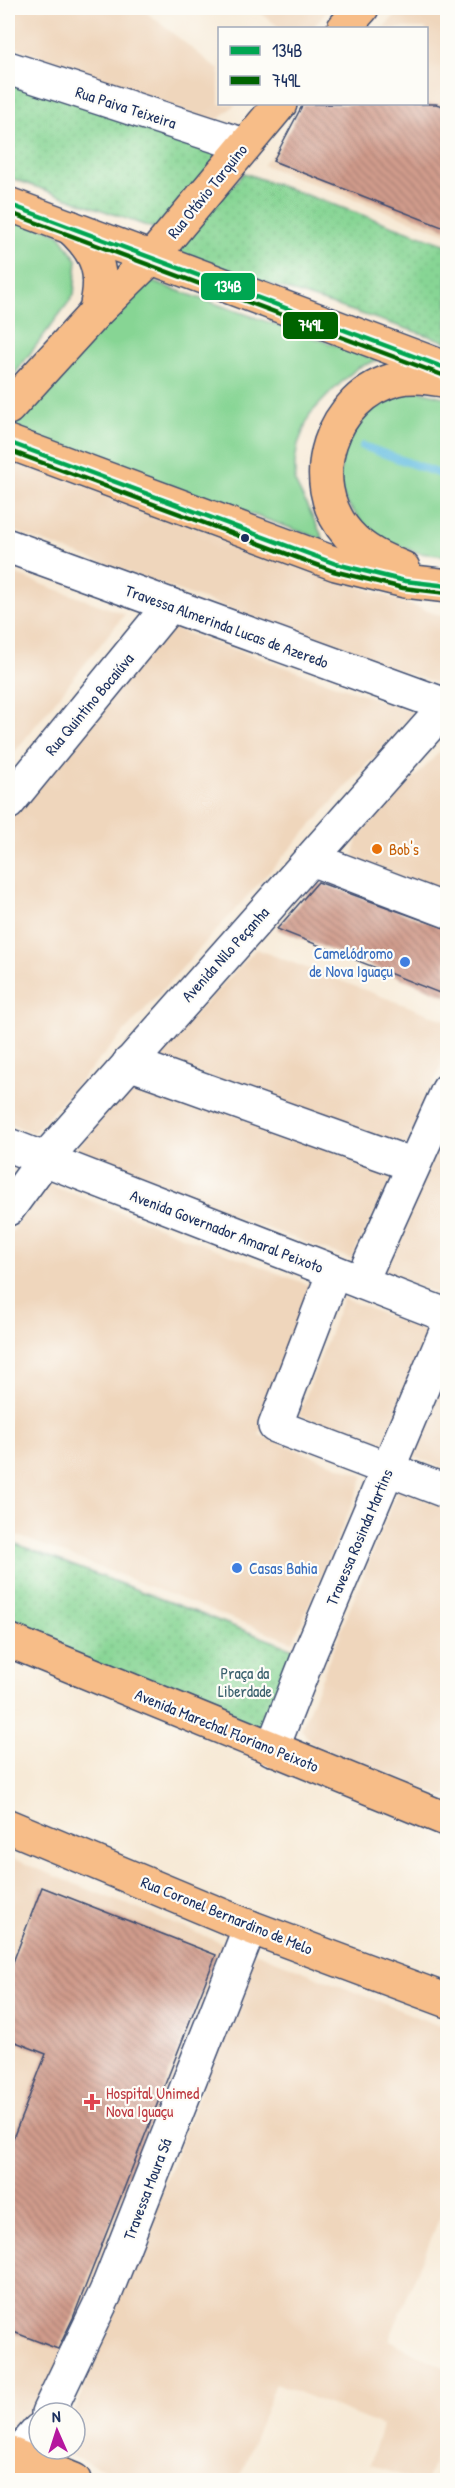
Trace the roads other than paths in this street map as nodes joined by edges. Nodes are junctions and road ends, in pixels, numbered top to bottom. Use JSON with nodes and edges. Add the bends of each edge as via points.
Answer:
{"nodes":[{"id":1,"x":362,"y":8,"type":"edge"},
{"id":2,"x":345,"y":27,"type":"edge"},
{"id":3,"x":8,"y":68,"type":"edge"},
{"id":4,"x":279,"y":105,"type":"edge"},
{"id":5,"x":244,"y":145,"type":"junction"},
{"id":6,"x":8,"y":204,"type":"edge"},
{"id":7,"x":68,"y":226,"type":"junction"},
{"id":8,"x":152,"y":257,"type":"junction"},
{"id":9,"x":95,"y":313,"type":"junction"},
{"id":10,"x":447,"y":369,"type":"edge"},
{"id":11,"x":447,"y":381,"type":"edge"},
{"id":12,"x":8,"y":408,"type":"edge"},
{"id":13,"x":8,"y":442,"type":"edge"},
{"id":14,"x":8,"y":546,"type":"edge"},
{"id":15,"x":447,"y":584,"type":"edge"},
{"id":16,"x":170,"y":605,"type":"junction"},
{"id":17,"x":447,"y":705,"type":"edge"},
{"id":18,"x":8,"y":803,"type":"edge"},
{"id":19,"x":311,"y":859,"type":"junction"},
{"id":20,"x":447,"y":911,"type":"edge"},
{"id":21,"x":129,"y":1063,"type":"junction"},
{"id":22,"x":447,"y":1090,"type":"edge"},
{"id":23,"x":8,"y":1145,"type":"edge"},
{"id":24,"x":44,"y":1160,"type":"junction"},
{"id":25,"x":413,"y":1166,"type":"junction"},
{"id":26,"x":8,"y":1209,"type":"edge"},
{"id":27,"x":348,"y":1277,"type":"junction"},
{"id":28,"x":447,"y":1316,"type":"edge"},
{"id":29,"x":447,"y":1327,"type":"edge"},
{"id":30,"x":387,"y":1469,"type":"junction"},
{"id":31,"x":447,"y":1492,"type":"edge"},
{"id":32,"x":8,"y":1640,"type":"edge"},
{"id":33,"x":272,"y":1749,"type":"junction"},
{"id":34,"x":447,"y":1820,"type":"edge"},
{"id":35,"x":8,"y":1826,"type":"edge"},
{"id":36,"x":250,"y":1927,"type":"junction"},
{"id":37,"x":447,"y":2001,"type":"edge"},
{"id":38,"x":54,"y":2401,"type":"edge"},
{"id":39,"x":27,"y":2442,"type":"edge"},
{"id":40,"x":10,"y":2460,"type":"edge"},
{"id":41,"x":74,"y":2481,"type":"edge"}],
"edges":[{"from":1,"to":2,"type":"main road"},
{"from":3,"to":5,"type":"street","name":"Rua Paiva Teixeira"},
{"from":4,"to":5,"type":"main road","name":"Rua Otávio Tarquino"},
{"from":5,"to":8,"type":"main road","name":"Rua Otávio Tarquino"},
{"from":6,"to":7,"type":"main road"},
{"from":7,"to":8,"type":"main road"},
{"from":7,"to":9,"type":"main road","via":[[86,243],[99,267]]},
{"from":8,"to":9,"type":"main road","name":"Rua Otávio Tarquino"},
{"from":8,"to":10,"type":"main road"},
{"from":9,"to":12,"type":"main road","name":"Rua Otávio Tarquino"},
{"from":11,"to":15,"type":"main road","via":[[396,379],[361,396],[333,431],[326,475],[334,511],[357,543],[386,561]]},
{"from":13,"to":15,"type":"main road","via":[[336,564],[405,581]]},
{"from":14,"to":16,"type":"street","name":"Travessa Almerinda Lucas de Azeredo"},
{"from":16,"to":17,"type":"street","name":"Travessa Almerinda Lucas de Azeredo"},
{"from":16,"to":18,"type":"street","name":"Rua Quintino Bocaiúva"},
{"from":17,"to":19,"type":"street","name":"Avenida Nilo Peçanha"},
{"from":19,"to":20,"type":"street"},
{"from":19,"to":21,"type":"street","name":"Avenida Nilo Peçanha"},
{"from":21,"to":24,"type":"street","name":"Avenida Nilo Peçanha"},
{"from":21,"to":25,"type":"street"},
{"from":22,"to":25,"type":"street"},
{"from":23,"to":24,"type":"street","name":"Avenida Governador Amaral Peixoto"},
{"from":24,"to":26,"type":"street","name":"Avenida Nilo Peçanha"},
{"from":24,"to":27,"type":"street","name":"Avenida Governador Amaral Peixoto"},
{"from":25,"to":27,"type":"street"},
{"from":27,"to":28,"type":"street","name":"Avenida Governador Amaral Peixoto"},
{"from":27,"to":30,"type":"street","via":[[275,1426]]},
{"from":29,"to":30,"type":"street","name":"Travessa Rosinda Martins"},
{"from":30,"to":31,"type":"street"},
{"from":30,"to":33,"type":"street","name":"Travessa Rosinda Martins"},
{"from":32,"to":33,"type":"main road","name":"Avenida Marechal Floriano Peixoto"},
{"from":33,"to":34,"type":"main road","name":"Avenida Marechal Floriano Peixoto"},
{"from":35,"to":36,"type":"main road","name":"Rua Coronel Bernardino de Melo"},
{"from":36,"to":37,"type":"main road","name":"Rua Coronel Bernardino de Melo"},
{"from":36,"to":38,"type":"street","name":"Travessa Moura Sá","via":[[106,2292]]},
{"from":39,"to":40,"type":"street"},
{"from":40,"to":41,"type":"main road"}]}
